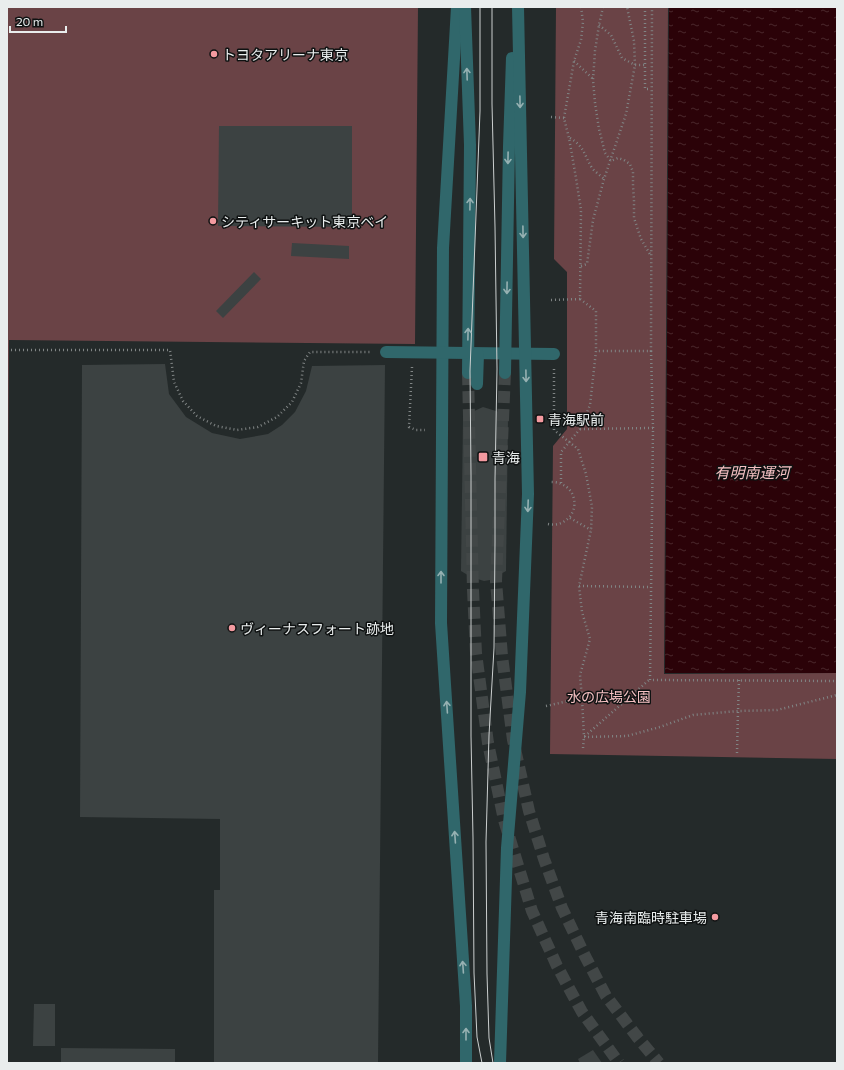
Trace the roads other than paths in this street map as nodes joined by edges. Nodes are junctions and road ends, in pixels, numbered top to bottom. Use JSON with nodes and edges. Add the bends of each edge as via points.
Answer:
{"nodes":[{"id":1,"x":456,"y":7,"type":"edge"},
{"id":2,"x":465,"y":7,"type":"edge"},
{"id":3,"x":514,"y":7,"type":"edge"},
{"id":4,"x":518,"y":7,"type":"edge"},
{"id":5,"x":386,"y":352,"type":"road end"},
{"id":6,"x":478,"y":354,"type":"junction"},
{"id":7,"x":554,"y":354,"type":"road end"},
{"id":8,"x":468,"y":372,"type":"tunnel mouth"},
{"id":9,"x":506,"y":373,"type":"tunnel mouth"},
{"id":10,"x":478,"y":384,"type":"tunnel mouth"},
{"id":11,"x":466,"y":1063,"type":"edge"},
{"id":12,"x":500,"y":1063,"type":"edge"}],
"edges":[{"from":11,"to":1,"type":"street","one_way":true,"via":[[466,1006],[441,623],[443,248]]},
{"from":8,"to":2,"type":"street","one_way":true,"via":[[470,145]]},
{"from":3,"to":9,"type":"street","one_way":true},
{"from":4,"to":12,"type":"street","one_way":true,"via":[[528,494],[520,692],[507,848]]},
{"from":5,"to":6,"type":"street"},
{"from":6,"to":7,"type":"street"},
{"from":6,"to":10,"type":"street"}]}
